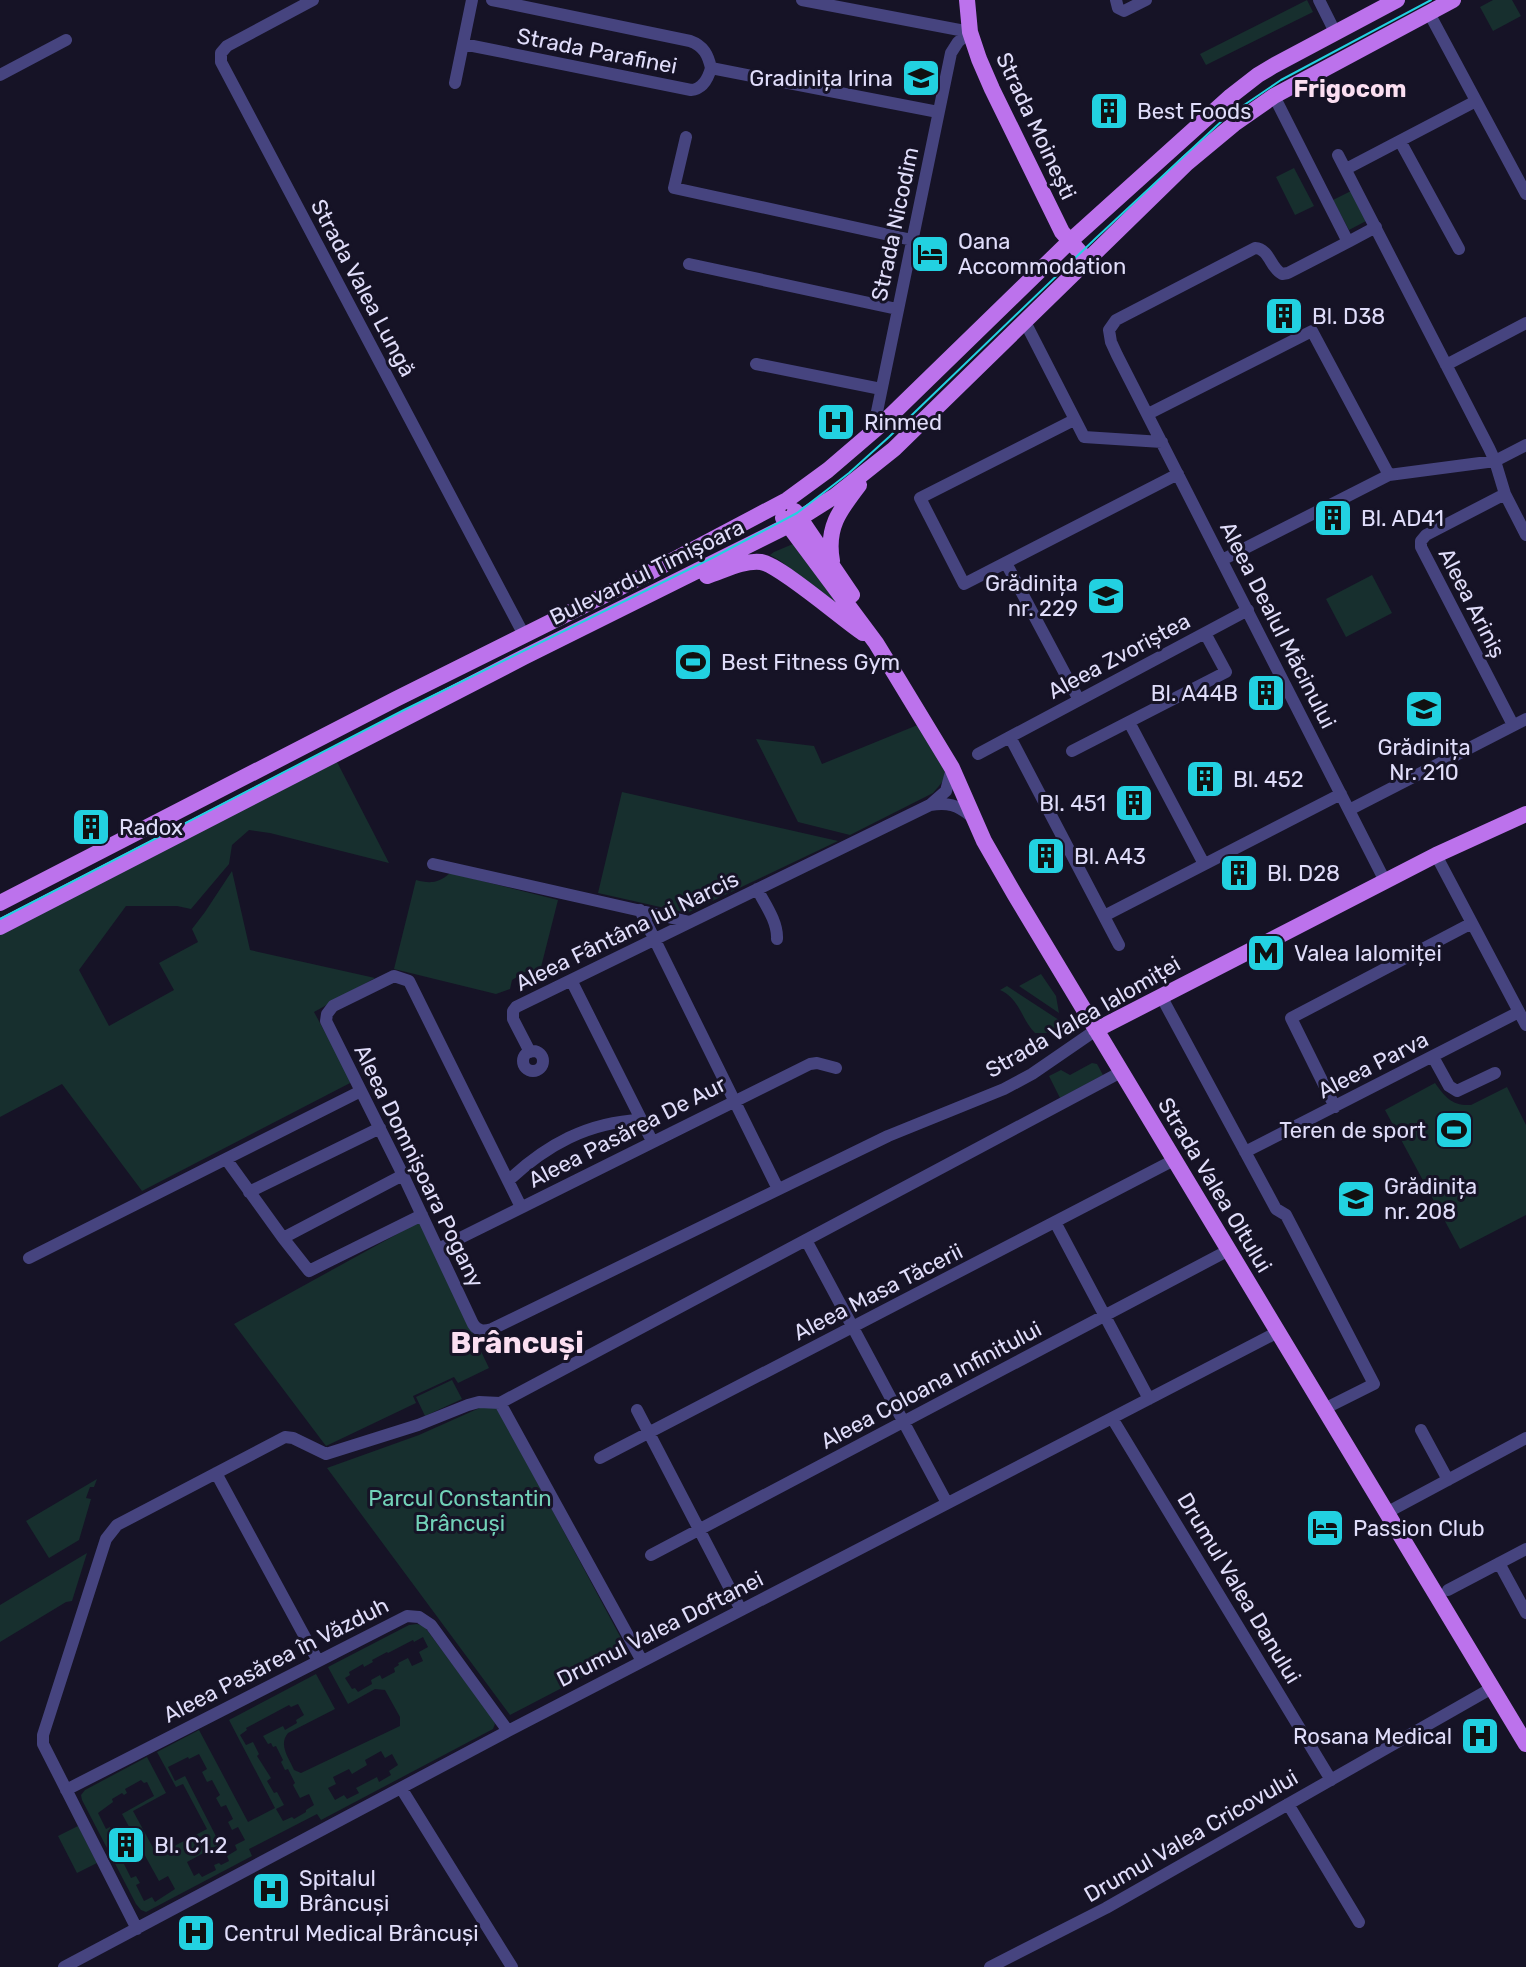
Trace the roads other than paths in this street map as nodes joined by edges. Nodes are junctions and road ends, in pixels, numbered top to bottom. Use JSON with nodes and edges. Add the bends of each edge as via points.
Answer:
{"nodes":[{"id":1,"x":313,"y":0,"type":"edge"},
{"id":2,"x":472,"y":0,"type":"edge"},
{"id":3,"x":492,"y":0,"type":"edge"},
{"id":4,"x":802,"y":0,"type":"edge"},
{"id":5,"x":967,"y":0,"type":"edge"},
{"id":6,"x":1116,"y":0,"type":"edge"},
{"id":7,"x":1146,"y":0,"type":"edge"},
{"id":8,"x":1319,"y":0,"type":"edge"},
{"id":9,"x":1397,"y":0,"type":"edge"},
{"id":10,"x":1453,"y":0,"type":"edge"},
{"id":11,"x":1429,"y":13,"type":"junction"},
{"id":12,"x":970,"y":32,"type":"junction"},
{"id":13,"x":1335,"y":32,"type":"junction"},
{"id":14,"x":66,"y":40,"type":"dead end"},
{"id":15,"x":463,"y":44,"type":"junction"},
{"id":16,"x":711,"y":68,"type":"junction"},
{"id":17,"x":0,"y":75,"type":"edge"},
{"id":18,"x":1258,"y":75,"type":"junction"},
{"id":19,"x":455,"y":83,"type":"dead end"},
{"id":20,"x":1274,"y":96,"type":"junction"},
{"id":21,"x":1476,"y":101,"type":"junction"},
{"id":22,"x":938,"y":112,"type":"junction"},
{"id":23,"x":1211,"y":114,"type":"junction"},
{"id":24,"x":1225,"y":131,"type":"junction"},
{"id":25,"x":686,"y":137,"type":"dead end"},
{"id":26,"x":1400,"y":141,"type":"junction"},
{"id":27,"x":1338,"y":155,"type":"dead end"},
{"id":28,"x":1346,"y":169,"type":"junction"},
{"id":29,"x":1526,"y":194,"type":"edge"},
{"id":30,"x":1376,"y":227,"type":"junction"},
{"id":31,"x":912,"y":240,"type":"junction"},
{"id":32,"x":1069,"y":242,"type":"junction"},
{"id":33,"x":1348,"y":242,"type":"junction"},
{"id":34,"x":1459,"y":249,"type":"dead end"},
{"id":35,"x":1087,"y":260,"type":"junction"},
{"id":36,"x":689,"y":264,"type":"dead end"},
{"id":37,"x":897,"y":309,"type":"junction"},
{"id":38,"x":1024,"y":320,"type":"junction"},
{"id":39,"x":1526,"y":323,"type":"edge"},
{"id":40,"x":756,"y":364,"type":"dead end"},
{"id":41,"x":1446,"y":365,"type":"junction"},
{"id":42,"x":881,"y":389,"type":"junction"},
{"id":43,"x":1148,"y":414,"type":"junction"},
{"id":44,"x":1074,"y":420,"type":"junction"},
{"id":45,"x":873,"y":431,"type":"junction"},
{"id":46,"x":1162,"y":442,"type":"junction"},
{"id":47,"x":1526,"y":445,"type":"edge"},
{"id":48,"x":1495,"y":461,"type":"junction"},
{"id":49,"x":874,"y":466,"type":"junction"},
{"id":50,"x":1178,"y":474,"type":"junction"},
{"id":51,"x":1389,"y":475,"type":"junction"},
{"id":52,"x":1505,"y":494,"type":"junction"},
{"id":53,"x":781,"y":503,"type":"junction"},
{"id":54,"x":795,"y":522,"type":"junction"},
{"id":55,"x":1526,"y":535,"type":"edge"},
{"id":56,"x":707,"y":543,"type":"junction"},
{"id":57,"x":1222,"y":560,"type":"junction"},
{"id":58,"x":718,"y":562,"type":"junction"},
{"id":59,"x":832,"y":563,"type":"junction"},
{"id":60,"x":1006,"y":563,"type":"junction"},
{"id":61,"x":652,"y":595,"type":"junction"},
{"id":62,"x":1248,"y":610,"type":"junction"},
{"id":63,"x":1205,"y":633,"type":"junction"},
{"id":64,"x":524,"y":635,"type":"junction"},
{"id":65,"x":876,"y":643,"type":"junction"},
{"id":66,"x":1079,"y":700,"type":"junction"},
{"id":67,"x":1526,"y":719,"type":"edge"},
{"id":68,"x":1129,"y":722,"type":"junction"},
{"id":69,"x":1513,"y":725,"type":"junction"},
{"id":70,"x":1010,"y":737,"type":"junction"},
{"id":71,"x":1072,"y":751,"type":"dead end"},
{"id":72,"x":978,"y":754,"type":"dead end"},
{"id":73,"x":952,"y":768,"type":"junction"},
{"id":74,"x":1341,"y":794,"type":"junction"},
{"id":75,"x":930,"y":805,"type":"junction"},
{"id":76,"x":1349,"y":810,"type":"junction"},
{"id":77,"x":1526,"y":814,"type":"edge"},
{"id":78,"x":973,"y":817,"type":"junction"},
{"id":79,"x":129,"y":838,"type":"junction"},
{"id":80,"x":1436,"y":855,"type":"junction"},
{"id":81,"x":138,"y":856,"type":"junction"},
{"id":82,"x":433,"y":864,"type":"dead end"},
{"id":83,"x":1204,"y":864,"type":"junction"},
{"id":84,"x":1385,"y":881,"type":"junction"},
{"id":85,"x":757,"y":889,"type":"junction"},
{"id":86,"x":0,"y":903,"type":"edge"},
{"id":87,"x":640,"y":910,"type":"junction"},
{"id":88,"x":1104,"y":916,"type":"junction"},
{"id":89,"x":690,"y":922,"type":"junction"},
{"id":90,"x":1472,"y":923,"type":"junction"},
{"id":91,"x":0,"y":927,"type":"edge"},
{"id":92,"x":655,"y":939,"type":"junction"},
{"id":93,"x":777,"y":939,"type":"dead end"},
{"id":94,"x":1119,"y":945,"type":"dead end"},
{"id":95,"x":571,"y":980,"type":"junction"},
{"id":96,"x":1161,"y":996,"type":"junction"},
{"id":97,"x":1519,"y":1012,"type":"junction"},
{"id":98,"x":1526,"y":1025,"type":"edge"},
{"id":99,"x":1096,"y":1030,"type":"junction"},
{"id":100,"x":530,"y":1052,"type":"dead end"},
{"id":101,"x":1433,"y":1057,"type":"junction"},
{"id":102,"x":836,"y":1068,"type":"dead end"},
{"id":103,"x":1121,"y":1072,"type":"junction"},
{"id":104,"x":1495,"y":1073,"type":"dead end"},
{"id":105,"x":361,"y":1091,"type":"junction"},
{"id":106,"x":734,"y":1100,"type":"junction"},
{"id":107,"x":1335,"y":1107,"type":"junction"},
{"id":108,"x":641,"y":1120,"type":"junction"},
{"id":109,"x":380,"y":1128,"type":"junction"},
{"id":110,"x":652,"y":1141,"type":"junction"},
{"id":111,"x":1245,"y":1152,"type":"junction"},
{"id":112,"x":226,"y":1159,"type":"junction"},
{"id":113,"x":1174,"y":1160,"type":"junction"},
{"id":114,"x":403,"y":1175,"type":"junction"},
{"id":115,"x":508,"y":1181,"type":"junction"},
{"id":116,"x":778,"y":1189,"type":"junction"},
{"id":117,"x":249,"y":1192,"type":"junction"},
{"id":118,"x":521,"y":1207,"type":"junction"},
{"id":119,"x":422,"y":1215,"type":"junction"},
{"id":120,"x":1055,"y":1222,"type":"junction"},
{"id":121,"x":283,"y":1238,"type":"junction"},
{"id":122,"x":806,"y":1240,"type":"junction"},
{"id":123,"x":438,"y":1249,"type":"junction"},
{"id":124,"x":1229,"y":1250,"type":"junction"},
{"id":125,"x":29,"y":1258,"type":"dead end"},
{"id":126,"x":1105,"y":1315,"type":"junction"},
{"id":127,"x":853,"y":1327,"type":"junction"},
{"id":128,"x":483,"y":1330,"type":"joint"},
{"id":129,"x":1278,"y":1332,"type":"junction"},
{"id":130,"x":1149,"y":1399,"type":"junction"},
{"id":131,"x":500,"y":1403,"type":"junction"},
{"id":132,"x":1324,"y":1409,"type":"junction"},
{"id":133,"x":637,"y":1410,"type":"dead end"},
{"id":134,"x":1112,"y":1418,"type":"junction"},
{"id":135,"x":904,"y":1422,"type":"junction"},
{"id":136,"x":1421,"y":1430,"type":"dead end"},
{"id":137,"x":649,"y":1433,"type":"junction"},
{"id":138,"x":1526,"y":1438,"type":"edge"},
{"id":139,"x":600,"y":1458,"type":"dead end"},
{"id":140,"x":216,"y":1473,"type":"junction"},
{"id":141,"x":1448,"y":1480,"type":"junction"},
{"id":142,"x":947,"y":1503,"type":"junction"},
{"id":143,"x":1386,"y":1513,"type":"junction"},
{"id":144,"x":699,"y":1530,"type":"junction"},
{"id":145,"x":1526,"y":1549,"type":"edge"},
{"id":146,"x":651,"y":1555,"type":"dead end"},
{"id":147,"x":1499,"y":1563,"type":"junction"},
{"id":148,"x":1448,"y":1590,"type":"dead end"},
{"id":149,"x":741,"y":1610,"type":"junction"},
{"id":150,"x":1526,"y":1613,"type":"edge"},
{"id":151,"x":318,"y":1661,"type":"junction"},
{"id":152,"x":642,"y":1661,"type":"junction"},
{"id":153,"x":1492,"y":1688,"type":"junction"},
{"id":154,"x":508,"y":1731,"type":"junction"},
{"id":155,"x":1526,"y":1744,"type":"edge"},
{"id":156,"x":1331,"y":1780,"type":"junction"},
{"id":157,"x":401,"y":1788,"type":"junction"},
{"id":158,"x":66,"y":1790,"type":"junction"},
{"id":159,"x":1288,"y":1804,"type":"junction"},
{"id":160,"x":1359,"y":1922,"type":"dead end"},
{"id":161,"x":137,"y":1929,"type":"junction"},
{"id":162,"x":64,"y":1967,"type":"edge"},
{"id":163,"x":512,"y":1967,"type":"edge"},
{"id":164,"x":990,"y":1967,"type":"edge"}],
"edges":[{"from":1,"to":64,"type":"street","name":"Strada Valea Lungă","via":[[227,46],[221,62]]},
{"from":2,"to":15,"type":"street"},
{"from":3,"to":16,"type":"street","via":[[690,41],[705,51]]},
{"from":4,"to":12,"type":"street"},
{"from":5,"to":12,"type":"main road","name":"Strada Moinești"},
{"from":6,"to":7,"type":"street","via":[[1124,11]]},
{"from":8,"to":13,"type":"street"},
{"from":9,"to":13,"type":"main road","name":"Bulevardul Timișoara"},
{"from":10,"to":11,"type":"main road","name":"Bulevardul Timișoara"},
{"from":11,"to":20,"type":"main road","name":"Bulevardul Timișoara"},
{"from":11,"to":21,"type":"street"},
{"from":12,"to":22,"type":"street","name":"Strada Nicodim","via":[[951,53]]},
{"from":12,"to":32,"type":"main road","name":"Strada Moinești","via":[[992,89]]},
{"from":13,"to":18,"type":"main road","name":"Bulevardul Timișoara"},
{"from":14,"to":17,"type":"street"},
{"from":15,"to":16,"type":"street","name":"Strada Parafinei","via":[[691,90],[700,88]]},
{"from":15,"to":19,"type":"street"},
{"from":16,"to":22,"type":"street"},
{"from":18,"to":20,"type":"main road","via":[[1258,95]]},
{"from":18,"to":23,"type":"main road","name":"Bulevardul Timișoara"},
{"from":20,"to":24,"type":"main road","name":"Bulevardul Timișoara"},
{"from":20,"to":33,"type":"street"},
{"from":21,"to":26,"type":"street"},
{"from":21,"to":29,"type":"street"},
{"from":22,"to":31,"type":"street","name":"Strada Nicodim"},
{"from":23,"to":24,"type":"main road","via":[[1222,115]]},
{"from":23,"to":32,"type":"main road","name":"Bulevardul Timișoara"},
{"from":24,"to":35,"type":"main road","name":"Bulevardul Timișoara"},
{"from":25,"to":31,"type":"street","via":[[674,188]]},
{"from":26,"to":28,"type":"street"},
{"from":26,"to":34,"type":"street"},
{"from":27,"to":28,"type":"street"},
{"from":28,"to":30,"type":"street"},
{"from":30,"to":33,"type":"street"},
{"from":30,"to":41,"type":"street"},
{"from":31,"to":37,"type":"street","name":"Strada Nicodim"},
{"from":32,"to":35,"type":"main road","name":"Strada Moinești"},
{"from":32,"to":45,"type":"main road","name":"Bulevardul Timișoara"},
{"from":33,"to":43,"type":"street","name":"Aleea Dealul Măcinului","via":[[1282,274],[1261,248],[1250,250],[1116,320],[1109,330],[1111,342]]},
{"from":35,"to":38,"type":"main road","name":"Bulevardul Timișoara"},
{"from":36,"to":37,"type":"street"},
{"from":37,"to":42,"type":"street","name":"Strada Nicodim"},
{"from":38,"to":44,"type":"street"},
{"from":38,"to":49,"type":"main road","name":"Bulevardul Timișoara"},
{"from":39,"to":41,"type":"street"},
{"from":40,"to":42,"type":"street"},
{"from":41,"to":48,"type":"street"},
{"from":42,"to":45,"type":"street","name":"Strada Nicodim"},
{"from":43,"to":46,"type":"street","name":"Aleea Dealul Măcinului"},
{"from":43,"to":51,"type":"street","via":[[1312,331]]},
{"from":44,"to":46,"type":"street","via":[[1088,439]]},
{"from":44,"to":60,"type":"street","via":[[920,498],[964,584]]},
{"from":45,"to":53,"type":"main road","name":"Bulevardul Timișoara"},
{"from":46,"to":50,"type":"street","name":"Aleea Dealul Măcinului"},
{"from":47,"to":48,"type":"street"},
{"from":48,"to":51,"type":"street"},
{"from":48,"to":52,"type":"street"},
{"from":49,"to":54,"type":"main road","name":"Bulevardul Timișoara"},
{"from":49,"to":59,"type":"main road","via":[[835,520],[829,544]]},
{"from":50,"to":57,"type":"street","name":"Aleea Dealul Măcinului"},
{"from":50,"to":60,"type":"street"},
{"from":51,"to":57,"type":"street"},
{"from":52,"to":55,"type":"street"},
{"from":52,"to":69,"type":"street","name":"Aleea Ariniș","via":[[1426,535],[1421,547]]},
{"from":53,"to":54,"type":"main road","name":"Strada Valea Oltului"},
{"from":53,"to":56,"type":"main road","name":"Bulevardul Timișoara"},
{"from":54,"to":58,"type":"main road","name":"Bulevardul Timișoara"},
{"from":54,"to":59,"type":"main road","name":"Strada Valea Oltului"},
{"from":54,"to":65,"type":"main road","name":"Strada Valea Oltului"},
{"from":56,"to":58,"type":"main road"},
{"from":56,"to":64,"type":"main road","name":"Bulevardul Timișoara"},
{"from":57,"to":62,"type":"street","name":"Aleea Dealul Măcinului"},
{"from":58,"to":61,"type":"main road","name":"Bulevardul Timișoara"},
{"from":59,"to":65,"type":"main road","name":"Strada Valea Oltului"},
{"from":60,"to":66,"type":"street"},
{"from":61,"to":65,"type":"main road","via":[[760,562],[773,566]]},
{"from":61,"to":81,"type":"main road","name":"Bulevardul Timișoara"},
{"from":62,"to":63,"type":"street","name":"Aleea Zvoriștea"},
{"from":62,"to":74,"type":"street","name":"Aleea Dealul Măcinului"},
{"from":63,"to":66,"type":"street","name":"Aleea Zvoriștea"},
{"from":63,"to":68,"type":"street","via":[[1226,672]]},
{"from":64,"to":79,"type":"main road","name":"Bulevardul Timișoara"},
{"from":65,"to":73,"type":"main road","name":"Strada Valea Oltului"},
{"from":66,"to":70,"type":"street","name":"Aleea Zvoriștea"},
{"from":67,"to":69,"type":"street"},
{"from":68,"to":71,"type":"street"},
{"from":68,"to":83,"type":"street"},
{"from":69,"to":76,"type":"street"},
{"from":70,"to":72,"type":"street","name":"Aleea Zvoriștea"},
{"from":70,"to":88,"type":"street"},
{"from":73,"to":75,"type":"street","via":[[946,791]]},
{"from":73,"to":78,"type":"main road","name":"Strada Valea Oltului"},
{"from":74,"to":76,"type":"street","name":"Aleea Dealul Măcinului"},
{"from":74,"to":83,"type":"street"},
{"from":75,"to":78,"type":"street","via":[[951,804]]},
{"from":75,"to":85,"type":"street","name":"Aleea Fântâna lui Narcis"},
{"from":76,"to":84,"type":"street","name":"Aleea Dealul Măcinului"},
{"from":77,"to":80,"type":"main road","name":"Strada Valea Ialomiței"},
{"from":78,"to":99,"type":"main road","name":"Strada Valea Oltului"},
{"from":79,"to":81,"type":"main road"},
{"from":79,"to":86,"type":"main road","name":"Bulevardul Timișoara"},
{"from":80,"to":84,"type":"main road","name":"Strada Valea Ialomiței"},
{"from":80,"to":90,"type":"street"},
{"from":81,"to":91,"type":"main road","name":"Bulevardul Timișoara"},
{"from":82,"to":87,"type":"street"},
{"from":83,"to":88,"type":"street"},
{"from":84,"to":96,"type":"main road","name":"Strada Valea Ialomiței"},
{"from":85,"to":89,"type":"street","name":"Aleea Fântâna lui Narcis"},
{"from":85,"to":93,"type":"street","name":"Aleea Fântâna lui Narcis"},
{"from":87,"to":89,"type":"street"},
{"from":87,"to":92,"type":"street"},
{"from":88,"to":94,"type":"street"},
{"from":89,"to":92,"type":"street","name":"Aleea Fântâna lui Narcis"},
{"from":90,"to":97,"type":"street"},
{"from":90,"to":107,"type":"street","via":[[1291,1018]]},
{"from":92,"to":95,"type":"street","name":"Aleea Fântâna lui Narcis"},
{"from":92,"to":106,"type":"street"},
{"from":95,"to":100,"type":"street","name":"Aleea Fântâna lui Narcis","via":[[513,1011]]},
{"from":95,"to":108,"type":"street"},
{"from":96,"to":99,"type":"main road","name":"Strada Valea Ialomiței"},
{"from":96,"to":111,"type":"street"},
{"from":97,"to":98,"type":"street"},
{"from":97,"to":101,"type":"street","name":"Aleea Parva"},
{"from":99,"to":103,"type":"main road","name":"Strada Valea Oltului"},
{"from":99,"to":116,"type":"street","name":"Strada Valea Ialomiței","via":[[1014,1084],[900,1130]]},
{"from":101,"to":104,"type":"street","via":[[1457,1091]]},
{"from":101,"to":107,"type":"street","name":"Aleea Parva"},
{"from":102,"to":106,"type":"street","name":"Aleea Pasărea De Aur","via":[[810,1064]]},
{"from":103,"to":113,"type":"main road","name":"Strada Valea Oltului"},
{"from":103,"to":122,"type":"street"},
{"from":105,"to":109,"type":"street","name":"Aleea Domnișoara Pogany"},
{"from":105,"to":112,"type":"street"},
{"from":105,"to":115,"type":"street","name":"Aleea Domnișoara Pogany","via":[[327,1014],[394,976],[409,981]]},
{"from":106,"to":110,"type":"street","name":"Aleea Pasărea De Aur"},
{"from":106,"to":116,"type":"street"},
{"from":107,"to":111,"type":"street","name":"Aleea Parva"},
{"from":108,"to":110,"type":"street"},
{"from":108,"to":115,"type":"street","name":"Aleea Pasărea De Aur","via":[[606,1124],[565,1139]]},
{"from":109,"to":114,"type":"street","name":"Aleea Domnișoara Pogany"},
{"from":109,"to":117,"type":"street"},
{"from":110,"to":118,"type":"street","name":"Aleea Pasărea De Aur"},
{"from":111,"to":132,"type":"street","via":[[1276,1209],[1286,1215],[1374,1384]]},
{"from":112,"to":117,"type":"street"},
{"from":112,"to":125,"type":"street"},
{"from":113,"to":120,"type":"street","name":"Aleea Masa Tăcerii"},
{"from":113,"to":124,"type":"main road","name":"Strada Valea Oltului"},
{"from":114,"to":119,"type":"street","name":"Aleea Domnișoara Pogany"},
{"from":114,"to":121,"type":"street"},
{"from":115,"to":118,"type":"street"},
{"from":116,"to":128,"type":"street","name":"Strada Valea Ialomiței"},
{"from":117,"to":121,"type":"street"},
{"from":118,"to":123,"type":"street","name":"Aleea Pasărea De Aur"},
{"from":119,"to":121,"type":"street","via":[[309,1271]]},
{"from":119,"to":123,"type":"street","name":"Aleea Domnișoara Pogany"},
{"from":120,"to":126,"type":"street"},
{"from":120,"to":127,"type":"street","name":"Aleea Masa Tăcerii"},
{"from":122,"to":127,"type":"street"},
{"from":122,"to":131,"type":"street"},
{"from":123,"to":128,"type":"street","name":"Aleea Domnișoara Pogany","via":[[473,1324]]},
{"from":124,"to":126,"type":"street","name":"Aleea Coloana Infinitului"},
{"from":124,"to":129,"type":"main road","name":"Strada Valea Oltului"},
{"from":126,"to":130,"type":"street"},
{"from":126,"to":135,"type":"street","name":"Aleea Coloana Infinitului"},
{"from":127,"to":135,"type":"street"},
{"from":127,"to":137,"type":"street","name":"Aleea Masa Tăcerii"},
{"from":129,"to":130,"type":"street","name":"Drumul Valea Doftanei"},
{"from":129,"to":132,"type":"main road","name":"Strada Valea Oltului"},
{"from":130,"to":134,"type":"street","name":"Drumul Valea Doftanei"},
{"from":131,"to":140,"type":"street","via":[[474,1403],[326,1454],[285,1437]]},
{"from":131,"to":152,"type":"street"},
{"from":132,"to":143,"type":"main road","name":"Strada Valea Oltului"},
{"from":133,"to":137,"type":"street"},
{"from":134,"to":142,"type":"street","name":"Drumul Valea Doftanei"},
{"from":134,"to":156,"type":"street","name":"Drumul Valea Danului"},
{"from":135,"to":142,"type":"street"},
{"from":135,"to":144,"type":"street","name":"Aleea Coloana Infinitului"},
{"from":136,"to":141,"type":"street"},
{"from":137,"to":139,"type":"street","name":"Aleea Masa Tăcerii"},
{"from":137,"to":144,"type":"street"},
{"from":138,"to":141,"type":"street"},
{"from":140,"to":151,"type":"street"},
{"from":140,"to":158,"type":"street","via":[[123,1521],[106,1539],[43,1739]]},
{"from":141,"to":143,"type":"street"},
{"from":142,"to":149,"type":"street","name":"Drumul Valea Doftanei"},
{"from":143,"to":153,"type":"main road","name":"Strada Valea Oltului"},
{"from":144,"to":146,"type":"street","name":"Aleea Coloana Infinitului"},
{"from":144,"to":149,"type":"street"},
{"from":145,"to":147,"type":"street"},
{"from":147,"to":148,"type":"street"},
{"from":147,"to":150,"type":"street"},
{"from":149,"to":152,"type":"street","name":"Drumul Valea Doftanei"},
{"from":151,"to":154,"type":"street","name":"Aleea Pasărea în Văzduh","via":[[401,1618],[419,1617],[431,1625]]},
{"from":151,"to":158,"type":"street","name":"Aleea Pasărea în Văzduh"},
{"from":152,"to":154,"type":"street","name":"Drumul Valea Doftanei"},
{"from":153,"to":155,"type":"main road","name":"Strada Valea Oltului"},
{"from":153,"to":156,"type":"street","name":"Drumul Valea Cricovului"},
{"from":154,"to":157,"type":"street","name":"Drumul Valea Doftanei"},
{"from":156,"to":159,"type":"street","name":"Drumul Valea Cricovului"},
{"from":157,"to":161,"type":"street","name":"Drumul Valea Doftanei"},
{"from":157,"to":163,"type":"street"},
{"from":158,"to":161,"type":"street"},
{"from":159,"to":160,"type":"street"},
{"from":159,"to":164,"type":"street","name":"Drumul Valea Cricovului"},
{"from":161,"to":162,"type":"street","name":"Drumul Valea Doftanei"}]}
